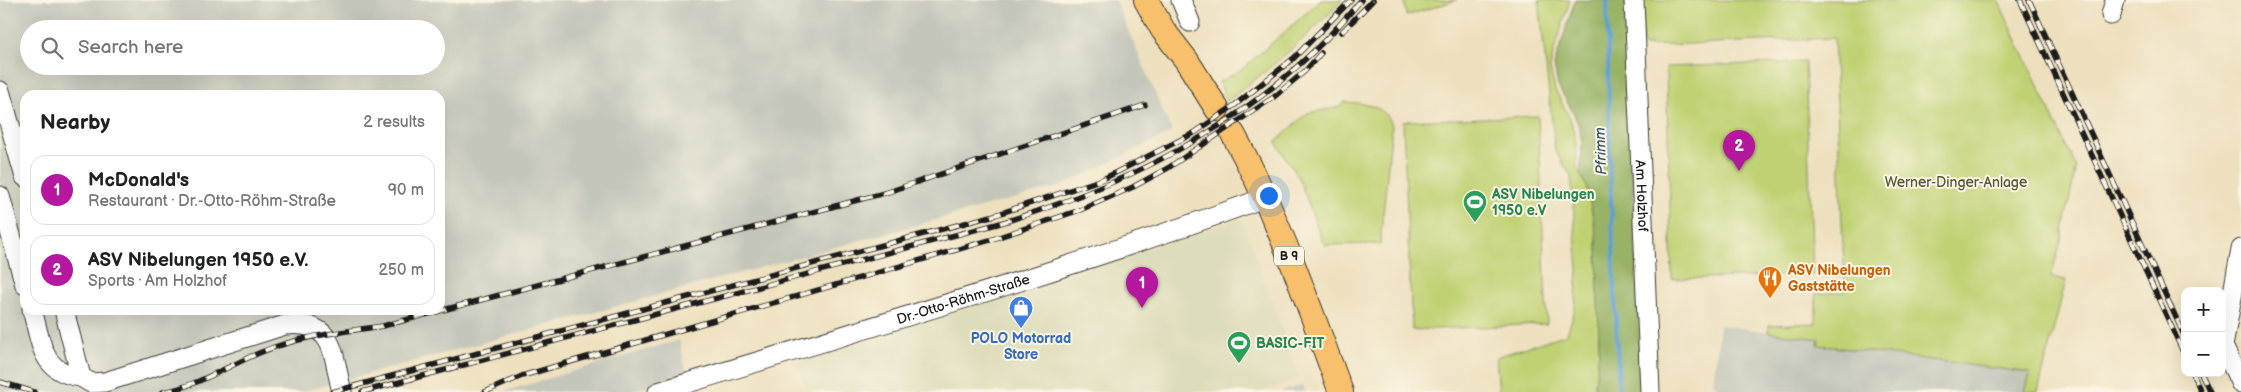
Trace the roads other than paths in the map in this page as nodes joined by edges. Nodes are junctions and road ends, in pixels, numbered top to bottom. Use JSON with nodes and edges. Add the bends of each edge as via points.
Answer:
{"nodes":[{"id":1,"x":1146,"y":0,"type":"edge"},
{"id":2,"x":1181,"y":0,"type":"edge"},
{"id":3,"x":1634,"y":0,"type":"edge"},
{"id":4,"x":1190,"y":22,"type":"dead end"},
{"id":5,"x":0,"y":91,"type":"edge"},
{"id":6,"x":1216,"y":109,"type":"dead end"},
{"id":7,"x":1233,"y":134,"type":"dead end"},
{"id":8,"x":20,"y":160,"type":"edge"},
{"id":9,"x":0,"y":196,"type":"edge"},
{"id":10,"x":1264,"y":198,"type":"junction"},
{"id":11,"x":2241,"y":249,"type":"edge"},
{"id":12,"x":20,"y":267,"type":"edge"},
{"id":13,"x":33,"y":315,"type":"edge"},
{"id":14,"x":65,"y":315,"type":"edge"},
{"id":15,"x":81,"y":377,"type":"junction"},
{"id":16,"x":2241,"y":384,"type":"edge"},
{"id":17,"x":342,"y":392,"type":"edge"},
{"id":18,"x":658,"y":392,"type":"edge"},
{"id":19,"x":1341,"y":392,"type":"edge"},
{"id":20,"x":1650,"y":392,"type":"edge"}],
"edges":[{"from":1,"to":6,"type":"main road"},
{"from":2,"to":4,"type":"street"},
{"from":3,"to":20,"type":"street","name":"Am Holzhof"},
{"from":5,"to":8,"type":"street"},
{"from":7,"to":10,"type":"main road","number":"B 9"},
{"from":9,"to":12,"type":"street"},
{"from":10,"to":18,"type":"street","name":"Dr.-Otto-Röhm-Straße","via":[[1046,272]]},
{"from":10,"to":19,"type":"main road","number":"B 9"},
{"from":11,"to":16,"type":"street","via":[[2223,346]]},
{"from":13,"to":15,"type":"street","via":[[51,366],[64,374]]},
{"from":14,"to":15,"type":"street"},
{"from":15,"to":17,"type":"street","via":[[91,382],[105,382],[285,325],[304,324],[317,328],[327,338]]}]}
